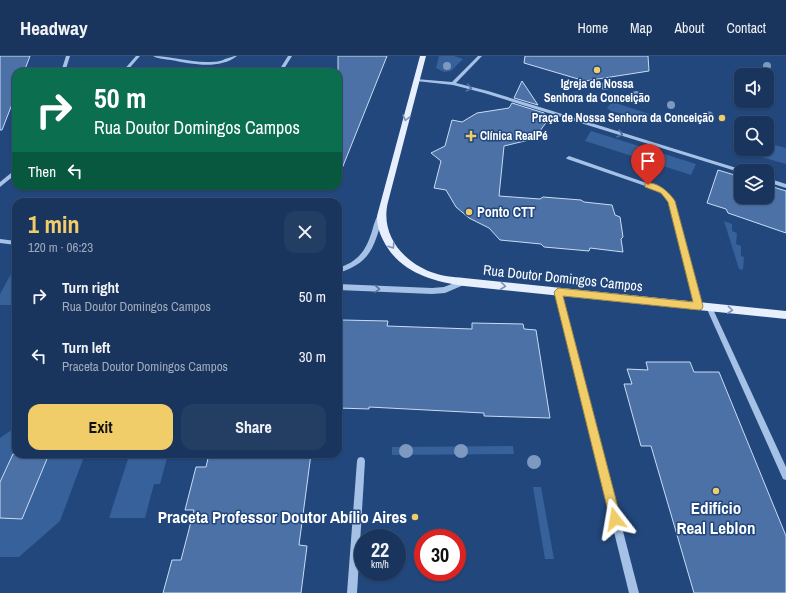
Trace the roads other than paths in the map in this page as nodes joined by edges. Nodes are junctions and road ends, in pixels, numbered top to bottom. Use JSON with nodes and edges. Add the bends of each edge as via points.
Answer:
{"nodes":[{"id":1,"x":68,"y":56,"type":"edge"},
{"id":2,"x":138,"y":56,"type":"edge"},
{"id":3,"x":155,"y":56,"type":"edge"},
{"id":4,"x":235,"y":56,"type":"edge"},
{"id":5,"x":290,"y":56,"type":"edge"},
{"id":6,"x":423,"y":56,"type":"edge"},
{"id":7,"x":480,"y":56,"type":"edge"},
{"id":8,"x":64,"y":68,"type":"edge"},
{"id":9,"x":128,"y":68,"type":"edge"},
{"id":10,"x":282,"y":68,"type":"edge"},
{"id":11,"x":416,"y":80,"type":"junction"},
{"id":12,"x":453,"y":84,"type":"junction"},
{"id":13,"x":569,"y":158,"type":"dead end"},
{"id":14,"x":734,"y":169,"type":"edge"},
{"id":15,"x":12,"y":174,"type":"edge"},
{"id":16,"x":774,"y":182,"type":"edge"},
{"id":17,"x":0,"y":185,"type":"edge"},
{"id":18,"x":786,"y":186,"type":"edge"},
{"id":19,"x":382,"y":210,"type":"junction"},
{"id":20,"x":0,"y":241,"type":"edge"},
{"id":21,"x":12,"y":242,"type":"edge"},
{"id":22,"x":342,"y":270,"type":"edge"},
{"id":23,"x":464,"y":282,"type":"junction"},
{"id":24,"x":342,"y":287,"type":"edge"},
{"id":25,"x":558,"y":292,"type":"junction"},
{"id":26,"x":704,"y":307,"type":"junction"},
{"id":27,"x":786,"y":316,"type":"edge"},
{"id":28,"x":362,"y":461,"type":"dead end"},
{"id":29,"x":786,"y":476,"type":"edge"},
{"id":30,"x":352,"y":593,"type":"edge"},
{"id":31,"x":634,"y":593,"type":"edge"}],
"edges":[{"from":1,"to":8,"type":"street"},
{"from":2,"to":9,"type":"street"},
{"from":3,"to":4,"type":"street","via":[[212,64],[225,62]]},
{"from":5,"to":10,"type":"street"},
{"from":6,"to":11,"type":"main road"},
{"from":7,"to":12,"type":"street"},
{"from":11,"to":12,"type":"street"},
{"from":11,"to":19,"type":"main road","one_way":true},
{"from":12,"to":14,"type":"street","one_way":true},
{"from":13,"to":26,"type":"street","via":[[656,188],[668,196]]},
{"from":15,"to":17,"type":"street"},
{"from":16,"to":18,"type":"street"},
{"from":19,"to":22,"type":"street","via":[[373,239],[363,258],[355,265]]},
{"from":19,"to":23,"type":"main road","one_way":true,"via":[[381,219],[385,234],[396,252],[410,266],[430,275]]},
{"from":20,"to":21,"type":"street"},
{"from":24,"to":23,"type":"street","name":"Rua Doutor Domingos Campos","one_way":true,"via":[[432,292]]},
{"from":23,"to":25,"type":"main road","name":"Rua Doutor Domingos Campos","one_way":true},
{"from":25,"to":26,"type":"main road","name":"Rua Doutor Domingos Campos"},
{"from":25,"to":31,"type":"street"},
{"from":26,"to":27,"type":"main road","name":"Rua Doutor Domingos Campos","one_way":true},
{"from":26,"to":29,"type":"street"},
{"from":28,"to":30,"type":"street"}]}
